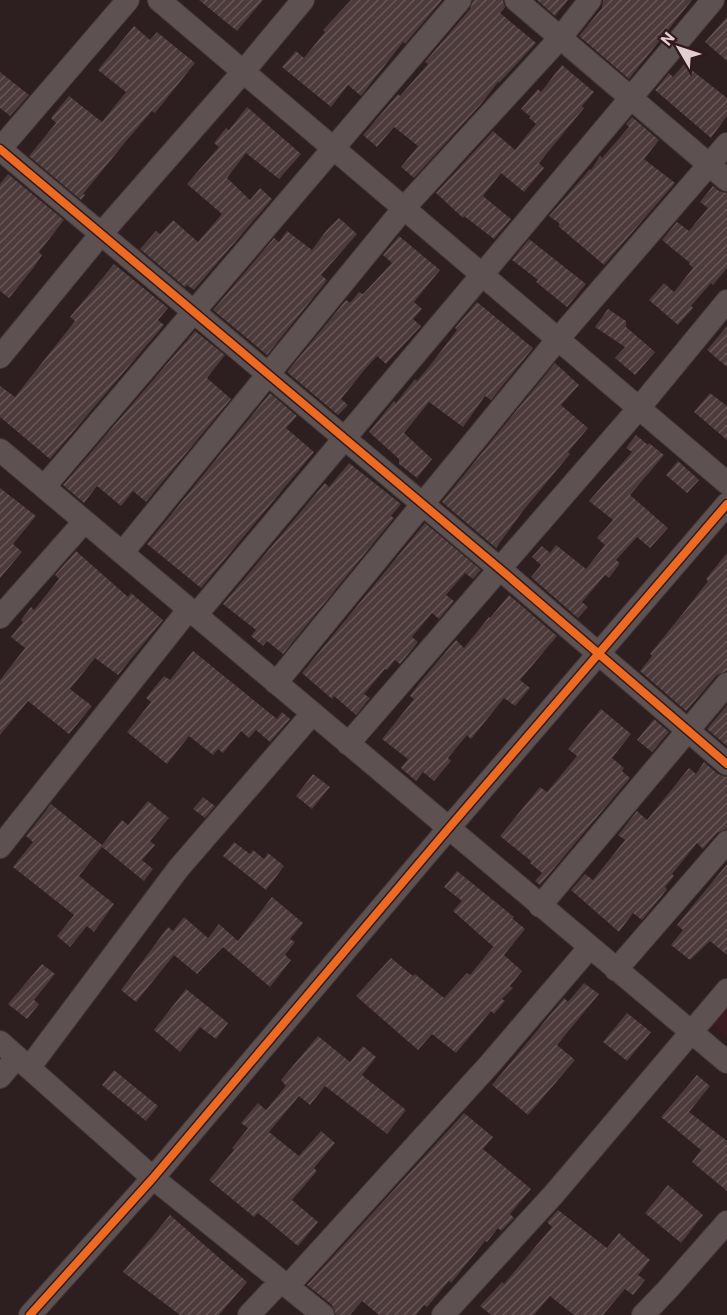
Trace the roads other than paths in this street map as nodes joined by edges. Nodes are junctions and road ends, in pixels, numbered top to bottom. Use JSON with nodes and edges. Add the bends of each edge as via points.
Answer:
{"nodes":[{"id":1,"x":128,"y":0,"type":"edge"},
{"id":2,"x":159,"y":0,"type":"edge"},
{"id":3,"x":303,"y":0,"type":"edge"},
{"id":4,"x":460,"y":0,"type":"edge"},
{"id":5,"x":516,"y":0,"type":"edge"},
{"id":6,"x":590,"y":0,"type":"edge"},
{"id":7,"x":713,"y":0,"type":"edge"},
{"id":8,"x":561,"y":37,"type":"junction"},
{"id":9,"x":243,"y":72,"type":"junction"},
{"id":10,"x":632,"y":99,"type":"junction"},
{"id":11,"x":727,"y":144,"type":"edge"},
{"id":12,"x":333,"y":148,"type":"junction"},
{"id":13,"x":0,"y":149,"type":"edge"},
{"id":14,"x":709,"y":164,"type":"junction"},
{"id":15,"x":727,"y":180,"type":"edge"},
{"id":16,"x":404,"y":208,"type":"junction"},
{"id":17,"x":102,"y":234,"type":"junction"},
{"id":18,"x":482,"y":274,"type":"junction"},
{"id":19,"x":727,"y":301,"type":"edge"},
{"id":20,"x":194,"y":311,"type":"junction"},
{"id":21,"x":558,"y":339,"type":"junction"},
{"id":22,"x":0,"y":357,"type":"edge"},
{"id":23,"x":268,"y":374,"type":"junction"},
{"id":24,"x":639,"y":408,"type":"junction"},
{"id":25,"x":345,"y":438,"type":"junction"},
{"id":26,"x":0,"y":450,"type":"edge"},
{"id":27,"x":727,"y":483,"type":"edge"},
{"id":28,"x":44,"y":487,"type":"junction"},
{"id":29,"x":727,"y":504,"type":"edge"},
{"id":30,"x":422,"y":505,"type":"junction"},
{"id":31,"x":84,"y":522,"type":"junction"},
{"id":32,"x":122,"y":552,"type":"junction"},
{"id":33,"x":500,"y":569,"type":"junction"},
{"id":34,"x":192,"y":612,"type":"junction"},
{"id":35,"x":0,"y":617,"type":"edge"},
{"id":36,"x":598,"y":654,"type":"junction"},
{"id":37,"x":276,"y":683,"type":"junction"},
{"id":38,"x":727,"y":684,"type":"edge"},
{"id":39,"x":312,"y":714,"type":"junction"},
{"id":40,"x":689,"y":730,"type":"junction"},
{"id":41,"x":348,"y":744,"type":"junction"},
{"id":42,"x":727,"y":764,"type":"edge"},
{"id":43,"x":448,"y":829,"type":"junction"},
{"id":44,"x":727,"y":842,"type":"edge"},
{"id":45,"x":0,"y":847,"type":"edge"},
{"id":46,"x":540,"y":906,"type":"junction"},
{"id":47,"x":590,"y":947,"type":"junction"},
{"id":48,"x":616,"y":970,"type":"junction"},
{"id":49,"x":727,"y":990,"type":"edge"},
{"id":50,"x":691,"y":1032,"type":"junction"},
{"id":51,"x":0,"y":1041,"type":"edge"},
{"id":52,"x":23,"y":1062,"type":"junction"},
{"id":53,"x":727,"y":1062,"type":"edge"},
{"id":54,"x":0,"y":1077,"type":"edge"},
{"id":55,"x":153,"y":1178,"type":"junction"},
{"id":56,"x":727,"y":1221,"type":"edge"},
{"id":57,"x":284,"y":1284,"type":"junction"},
{"id":58,"x":30,"y":1315,"type":"edge"},
{"id":59,"x":249,"y":1315,"type":"edge"},
{"id":60,"x":323,"y":1315,"type":"edge"},
{"id":61,"x":443,"y":1315,"type":"edge"},
{"id":62,"x":643,"y":1315,"type":"edge"}],
"edges":[{"from":1,"to":13,"type":"street"},
{"from":2,"to":9,"type":"street"},
{"from":3,"to":9,"type":"street"},
{"from":4,"to":12,"type":"street"},
{"from":5,"to":8,"type":"street"},
{"from":6,"to":8,"type":"street"},
{"from":7,"to":10,"type":"street"},
{"from":8,"to":10,"type":"street"},
{"from":8,"to":16,"type":"street"},
{"from":9,"to":12,"type":"street"},
{"from":9,"to":17,"type":"street"},
{"from":10,"to":14,"type":"street"},
{"from":10,"to":18,"type":"street"},
{"from":11,"to":14,"type":"street"},
{"from":12,"to":16,"type":"street"},
{"from":12,"to":20,"type":"street"},
{"from":13,"to":17,"type":"street"},
{"from":14,"to":15,"type":"street"},
{"from":14,"to":21,"type":"street"},
{"from":16,"to":18,"type":"street"},
{"from":16,"to":23,"type":"street"},
{"from":17,"to":20,"type":"street"},
{"from":17,"to":22,"type":"street"},
{"from":18,"to":21,"type":"street"},
{"from":18,"to":25,"type":"street"},
{"from":19,"to":24,"type":"street"},
{"from":20,"to":23,"type":"street"},
{"from":20,"to":28,"type":"street"},
{"from":21,"to":24,"type":"street"},
{"from":21,"to":30,"type":"street"},
{"from":23,"to":25,"type":"street"},
{"from":23,"to":32,"type":"street"},
{"from":24,"to":27,"type":"street"},
{"from":24,"to":33,"type":"street"},
{"from":25,"to":30,"type":"street"},
{"from":25,"to":34,"type":"street"},
{"from":26,"to":28,"type":"street"},
{"from":28,"to":31,"type":"street"},
{"from":29,"to":36,"type":"street"},
{"from":30,"to":33,"type":"street"},
{"from":30,"to":37,"type":"street"},
{"from":31,"to":32,"type":"street"},
{"from":31,"to":35,"type":"street"},
{"from":32,"to":34,"type":"street"},
{"from":33,"to":36,"type":"street"},
{"from":33,"to":41,"type":"street"},
{"from":34,"to":37,"type":"street"},
{"from":34,"to":45,"type":"street"},
{"from":36,"to":40,"type":"street"},
{"from":36,"to":43,"type":"street"},
{"from":37,"to":39,"type":"street"},
{"from":38,"to":40,"type":"street"},
{"from":39,"to":41,"type":"street"},
{"from":39,"to":52,"type":"street","via":[[178,868]]},
{"from":40,"to":42,"type":"street"},
{"from":40,"to":46,"type":"street"},
{"from":41,"to":43,"type":"street"},
{"from":43,"to":46,"type":"street"},
{"from":43,"to":55,"type":"street"},
{"from":44,"to":48,"type":"street"},
{"from":46,"to":47,"type":"street"},
{"from":47,"to":48,"type":"street"},
{"from":47,"to":57,"type":"street","via":[[489,1065]]},
{"from":48,"to":50,"type":"street"},
{"from":49,"to":50,"type":"street"},
{"from":50,"to":53,"type":"street"},
{"from":50,"to":61,"type":"street","via":[[554,1194]]},
{"from":51,"to":52,"type":"street"},
{"from":52,"to":54,"type":"street"},
{"from":52,"to":55,"type":"street"},
{"from":55,"to":57,"type":"street"},
{"from":55,"to":58,"type":"street"},
{"from":56,"to":62,"type":"street"},
{"from":57,"to":59,"type":"street"},
{"from":57,"to":60,"type":"street"}]}
